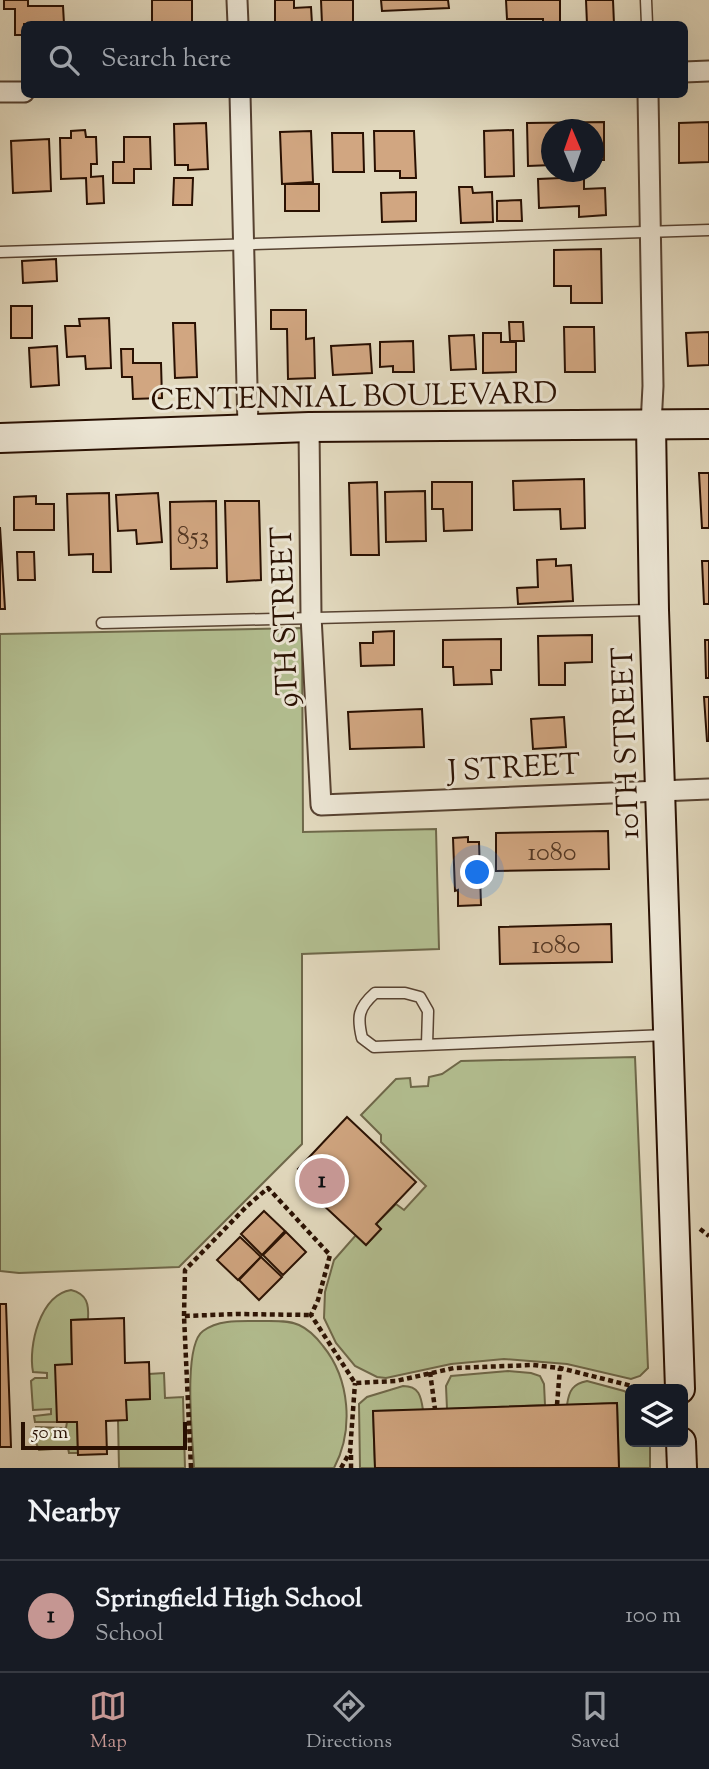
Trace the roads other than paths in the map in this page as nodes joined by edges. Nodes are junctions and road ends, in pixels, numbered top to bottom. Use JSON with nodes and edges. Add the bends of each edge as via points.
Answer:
{"nodes":[{"id":1,"x":237,"y":0,"type":"edge"},
{"id":2,"x":646,"y":0,"type":"edge"},
{"id":3,"x":238,"y":21,"type":"edge"},
{"id":4,"x":647,"y":21,"type":"edge"},
{"id":5,"x":709,"y":71,"type":"edge"},
{"id":6,"x":688,"y":72,"type":"edge"},
{"id":7,"x":0,"y":92,"type":"edge"},
{"id":8,"x":21,"y":92,"type":"edge"},
{"id":9,"x":240,"y":98,"type":"edge"},
{"id":10,"x":648,"y":98,"type":"edge"},
{"id":11,"x":709,"y":230,"type":"edge"},
{"id":12,"x":650,"y":232,"type":"junction"},
{"id":13,"x":243,"y":245,"type":"junction"},
{"id":14,"x":0,"y":252,"type":"edge"},
{"id":15,"x":709,"y":424,"type":"edge"},
{"id":16,"x":651,"y":425,"type":"junction"},
{"id":17,"x":309,"y":427,"type":"junction"},
{"id":18,"x":248,"y":428,"type":"junction"},
{"id":19,"x":0,"y":438,"type":"edge"},
{"id":20,"x":654,"y":610,"type":"junction"},
{"id":21,"x":311,"y":616,"type":"junction"},
{"id":22,"x":102,"y":623,"type":"dead end"},
{"id":23,"x":709,"y":789,"type":"edge"},
{"id":24,"x":660,"y":790,"type":"junction"},
{"id":25,"x":321,"y":805,"type":"joint"},
{"id":26,"x":668,"y":1035,"type":"junction"},
{"id":27,"x":427,"y":1045,"type":"junction"},
{"id":28,"x":680,"y":1384,"type":"edge"},
{"id":29,"x":681,"y":1447,"type":"edge"},
{"id":30,"x":682,"y":1468,"type":"edge"}],
"edges":[{"from":1,"to":3,"type":"street"},
{"from":2,"to":4,"type":"lane"},
{"from":5,"to":6,"type":"street"},
{"from":7,"to":8,"type":"street"},
{"from":9,"to":13,"type":"street"},
{"from":10,"to":12,"type":"street","name":"10TH STREET"},
{"from":11,"to":12,"type":"lane"},
{"from":12,"to":13,"type":"lane"},
{"from":12,"to":16,"type":"street","name":"10TH STREET"},
{"from":13,"to":14,"type":"lane"},
{"from":13,"to":18,"type":"street"},
{"from":15,"to":16,"type":"street","name":"CENTENNIAL BOULEVARD"},
{"from":16,"to":17,"type":"street","name":"CENTENNIAL BOULEVARD"},
{"from":16,"to":20,"type":"street","name":"10TH STREET"},
{"from":17,"to":18,"type":"street","name":"CENTENNIAL BOULEVARD"},
{"from":17,"to":21,"type":"street","name":"9TH STREET"},
{"from":18,"to":19,"type":"street","name":"CENTENNIAL BOULEVARD"},
{"from":20,"to":21,"type":"lane"},
{"from":20,"to":24,"type":"street","name":"10TH STREET"},
{"from":21,"to":22,"type":"lane"},
{"from":21,"to":25,"type":"street","name":"9TH STREET"},
{"from":23,"to":24,"type":"street","name":"J STREET"},
{"from":24,"to":25,"type":"street","name":"J STREET"},
{"from":24,"to":26,"type":"street","name":"10TH STREET"},
{"from":26,"to":27,"type":"lane"},
{"from":26,"to":28,"type":"street","name":"10TH STREET"},
{"from":27,"to":27,"type":"lane","via":[[374,1047],[362,1038],[358,1019],[364,1002],[376,993],[420,997],[428,1011]]},
{"from":29,"to":30,"type":"street"}]}
